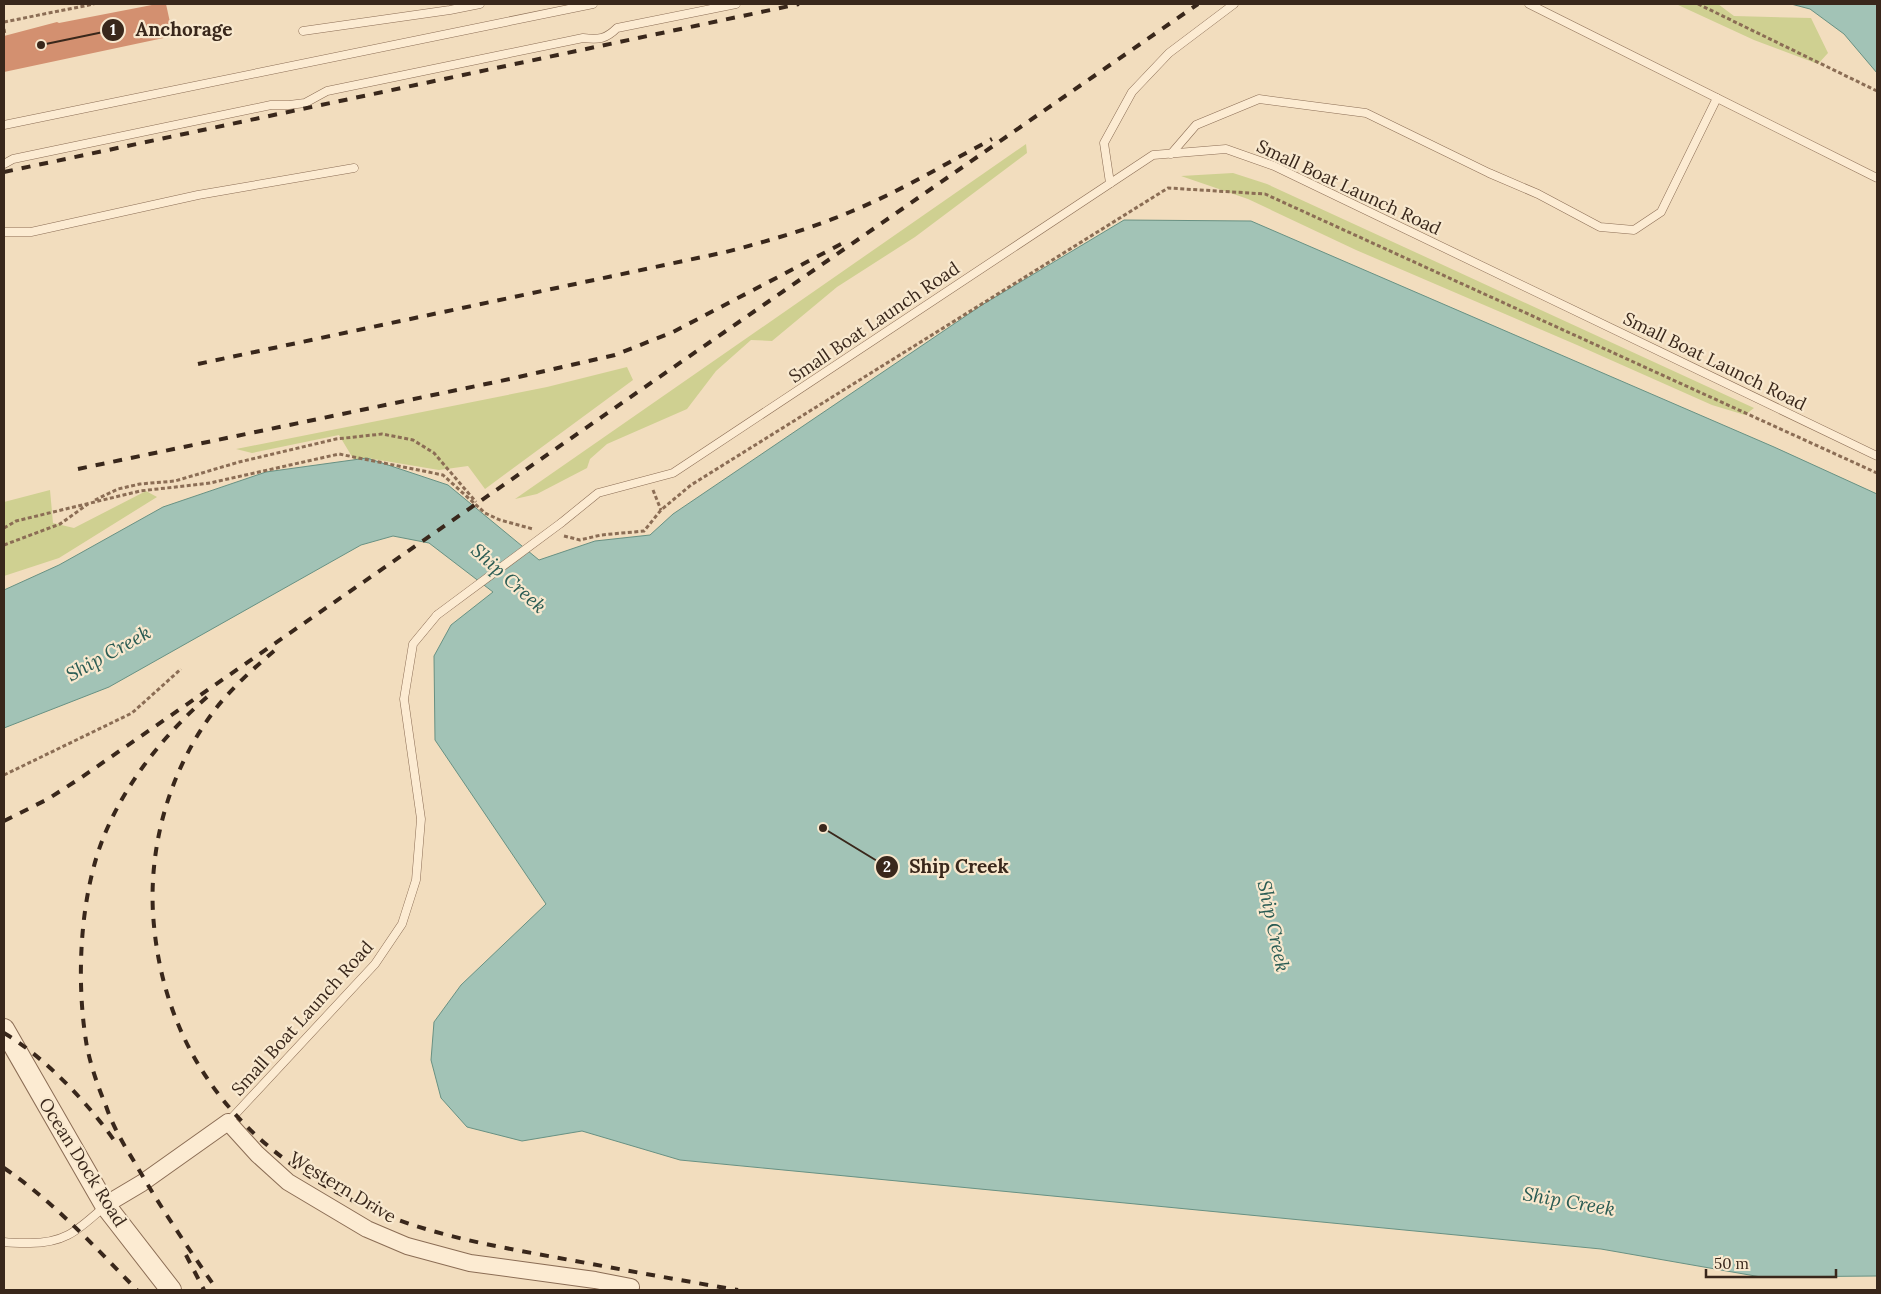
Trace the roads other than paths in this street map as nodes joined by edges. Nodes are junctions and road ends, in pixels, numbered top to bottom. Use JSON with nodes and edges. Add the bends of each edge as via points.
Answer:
{"nodes":[{"id":1,"x":480,"y":4,"type":"edge"},
{"id":2,"x":593,"y":4,"type":"edge"},
{"id":3,"x":736,"y":4,"type":"edge"},
{"id":4,"x":1234,"y":4,"type":"edge"},
{"id":5,"x":1529,"y":4,"type":"edge"},
{"id":6,"x":303,"y":31,"type":"dead end"},
{"id":7,"x":1717,"y":98,"type":"junction"},
{"id":8,"x":4,"y":125,"type":"edge"},
{"id":9,"x":1171,"y":154,"type":"junction"},
{"id":10,"x":4,"y":164,"type":"edge"},
{"id":11,"x":354,"y":168,"type":"dead end"},
{"id":12,"x":1877,"y":178,"type":"edge"},
{"id":13,"x":1110,"y":183,"type":"junction"},
{"id":14,"x":4,"y":232,"type":"edge"},
{"id":15,"x":1877,"y":456,"type":"edge"},
{"id":16,"x":4,"y":1029,"type":"edge"},
{"id":17,"x":228,"y":1122,"type":"junction"},
{"id":18,"x":105,"y":1205,"type":"junction"},
{"id":19,"x":4,"y":1242,"type":"edge"},
{"id":20,"x":631,"y":1287,"type":"dead end"},
{"id":21,"x":171,"y":1290,"type":"edge"}],
"edges":[{"from":1,"to":6,"type":"lane"},
{"from":2,"to":8,"type":"lane"},
{"from":3,"to":10,"type":"lane","via":[[617,28],[608,36],[583,38],[327,91],[305,104],[271,104],[13,159]]},
{"from":4,"to":13,"type":"lane","via":[[1169,52],[1132,92],[1104,144]]},
{"from":5,"to":7,"type":"lane"},
{"from":7,"to":9,"type":"lane","via":[[1662,212],[1634,230],[1600,227],[1538,194],[1489,174],[1366,113],[1259,99],[1196,125]]},
{"from":7,"to":12,"type":"lane"},
{"from":9,"to":13,"type":"lane","name":"Small Boat Launch Road","via":[[1153,155]]},
{"from":9,"to":15,"type":"lane","name":"Small Boat Launch Road","via":[[1226,149],[1274,166]]},
{"from":11,"to":14,"type":"lane","via":[[198,195],[31,232]]},
{"from":13,"to":17,"type":"lane","name":"Small Boat Launch Road","bridge":true,"via":[[673,473],[598,493],[437,615],[413,644],[404,699],[421,819],[416,880],[402,924],[375,964]]},
{"from":16,"to":18,"type":"street","name":"Ocean Dock Road"},
{"from":17,"to":18,"type":"street"},
{"from":17,"to":20,"type":"street","name":"Western Drive","via":[[288,1182],[367,1229],[407,1246],[470,1263]]},
{"from":18,"to":19,"type":"lane","via":[[60,1240],[38,1244]]},
{"from":18,"to":21,"type":"street","name":"Ocean Dock Road"}]}
